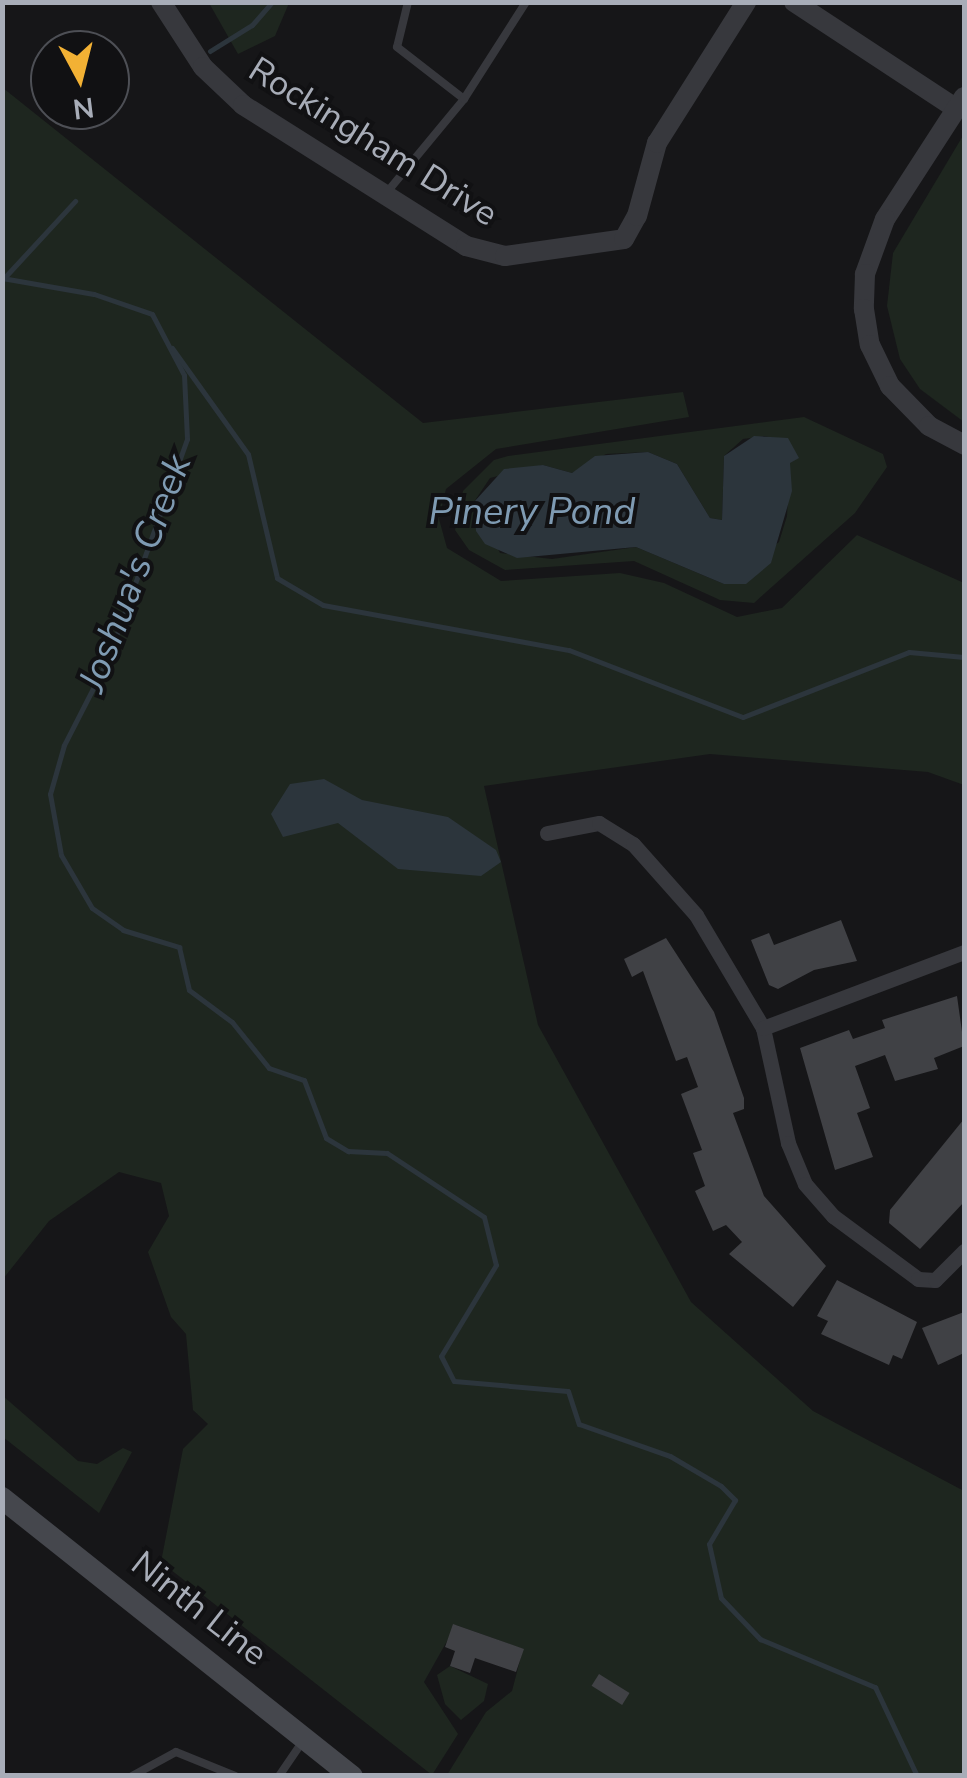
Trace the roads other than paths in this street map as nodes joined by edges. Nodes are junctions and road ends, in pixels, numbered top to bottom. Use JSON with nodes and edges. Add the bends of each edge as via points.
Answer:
{"nodes":[{"id":1,"x":161,"y":2,"type":"edge"},
{"id":2,"x":408,"y":2,"type":"edge"},
{"id":3,"x":526,"y":2,"type":"edge"},
{"id":4,"x":746,"y":2,"type":"edge"},
{"id":5,"x":794,"y":2,"type":"edge"},
{"id":6,"x":464,"y":99,"type":"junction"},
{"id":7,"x":961,"y":103,"type":"edge"},
{"id":8,"x":384,"y":195,"type":"junction"},
{"id":9,"x":964,"y":446,"type":"edge"},
{"id":10,"x":547,"y":833,"type":"dead end"},
{"id":11,"x":964,"y":952,"type":"edge"},
{"id":12,"x":763,"y":1028,"type":"junction"},
{"id":13,"x":964,"y":1251,"type":"edge"},
{"id":14,"x":2,"y":1498,"type":"edge"},
{"id":15,"x":306,"y":1737,"type":"junction"},
{"id":16,"x":132,"y":1776,"type":"edge"},
{"id":17,"x":236,"y":1776,"type":"edge"},
{"id":18,"x":280,"y":1776,"type":"edge"},
{"id":19,"x":352,"y":1776,"type":"edge"}],
"edges":[{"from":1,"to":8,"type":"street","name":"Rockingham Drive","via":[[222,87]]},
{"from":2,"to":6,"type":"lane","via":[[397,48]]},
{"from":3,"to":6,"type":"lane"},
{"from":4,"to":8,"type":"street","name":"Rockingham Drive","via":[[657,143],[624,239],[490,254]]},
{"from":5,"to":7,"type":"street"},
{"from":6,"to":8,"type":"lane"},
{"from":7,"to":9,"type":"street","via":[[885,219],[865,274],[864,309],[870,344],[890,386],[929,426]]},
{"from":10,"to":12,"type":"street","via":[[599,823],[633,844],[696,915]]},
{"from":11,"to":12,"type":"street"},
{"from":12,"to":13,"type":"street","via":[[788,1143],[805,1184],[833,1216],[918,1280],[935,1280]]},
{"from":14,"to":15,"type":"main road","name":"Ninth Line"},
{"from":15,"to":18,"type":"lane"},
{"from":15,"to":19,"type":"main road","name":"Ninth Line"},
{"from":16,"to":17,"type":"lane","via":[[176,1752]]}]}
